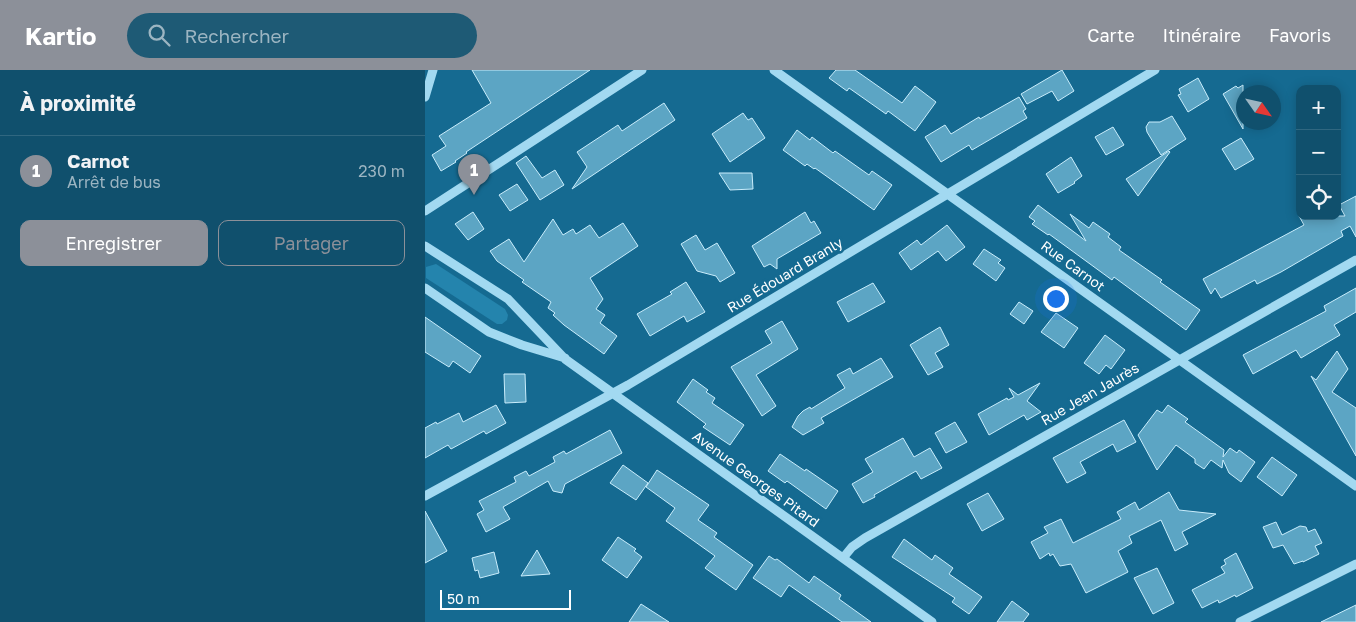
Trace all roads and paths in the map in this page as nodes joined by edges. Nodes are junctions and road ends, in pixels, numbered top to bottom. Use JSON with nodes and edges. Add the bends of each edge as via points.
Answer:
{"nodes":[{"id":1,"x":433,"y":70,"type":"edge"},
{"id":2,"x":642,"y":70,"type":"edge"},
{"id":3,"x":774,"y":70,"type":"edge"},
{"id":4,"x":1155,"y":70,"type":"edge"},
{"id":5,"x":425,"y":97,"type":"edge"},
{"id":6,"x":949,"y":194,"type":"junction"},
{"id":7,"x":425,"y":211,"type":"edge"},
{"id":8,"x":425,"y":246,"type":"edge"},
{"id":9,"x":1356,"y":260,"type":"edge"},
{"id":10,"x":425,"y":288,"type":"edge"},
{"id":11,"x":565,"y":358,"type":"junction"},
{"id":12,"x":1180,"y":359,"type":"junction"},
{"id":13,"x":613,"y":393,"type":"junction"},
{"id":14,"x":1356,"y":486,"type":"edge"},
{"id":15,"x":425,"y":496,"type":"edge"},
{"id":16,"x":843,"y":558,"type":"junction"},
{"id":17,"x":1356,"y":564,"type":"edge"},
{"id":18,"x":932,"y":622,"type":"edge"},
{"id":19,"x":1240,"y":622,"type":"edge"}],
"edges":[{"from":1,"to":5,"type":"street"},
{"from":2,"to":7,"type":"street"},
{"from":3,"to":6,"type":"street","name":"Rue Carnot"},
{"from":4,"to":6,"type":"street","name":"Rue Édouard Branly"},
{"from":6,"to":12,"type":"street","name":"Rue Carnot"},
{"from":6,"to":13,"type":"street","name":"Rue Édouard Branly"},
{"from":8,"to":11,"type":"street","name":"Avenue Georges Pitard","via":[[508,299]]},
{"from":9,"to":12,"type":"street","name":"Rue Jean Jaurès"},
{"from":10,"to":11,"type":"street","name":"Avenue Georges Pitard","via":[[489,332]]},
{"from":11,"to":13,"type":"street","name":"Avenue Georges Pitard"},
{"from":12,"to":14,"type":"street","name":"Rue Carnot"},
{"from":12,"to":16,"type":"street","name":"Rue Jean Jaurès","via":[[865,538]]},
{"from":13,"to":15,"type":"street","name":"Rue Édouard Branly"},
{"from":13,"to":16,"type":"street","name":"Avenue Georges Pitard"},
{"from":16,"to":18,"type":"street","name":"Avenue Georges Pitard"},
{"from":17,"to":19,"type":"street"}]}
